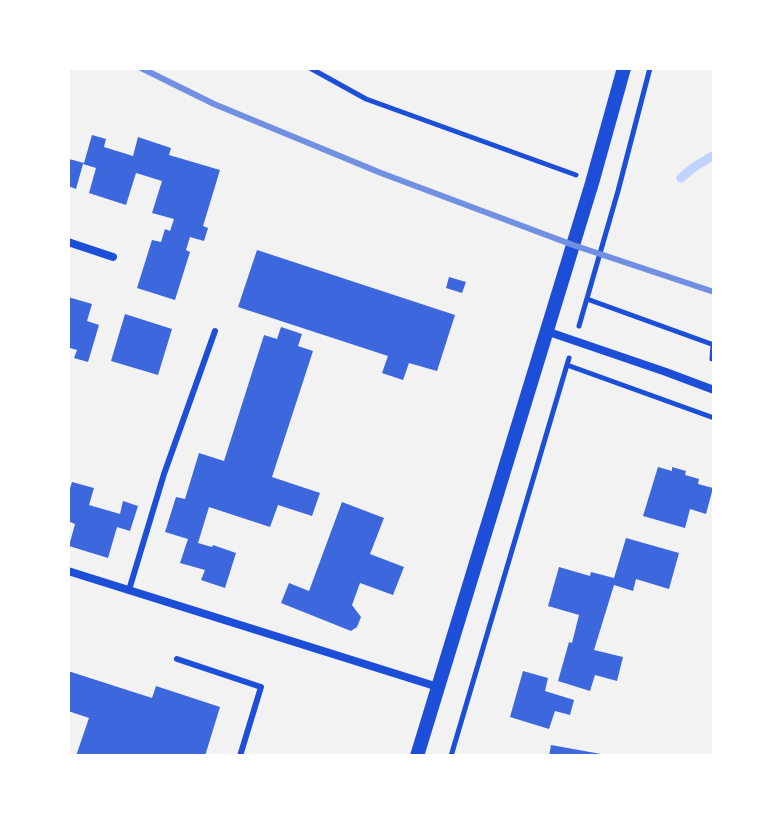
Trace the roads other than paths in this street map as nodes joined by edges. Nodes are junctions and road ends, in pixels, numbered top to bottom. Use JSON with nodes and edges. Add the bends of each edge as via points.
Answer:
{"nodes":[{"id":1,"x":624,"y":68,"type":"edge"},
{"id":2,"x":68,"y":242,"type":"edge"},
{"id":3,"x":113,"y":257,"type":"dead end"},
{"id":4,"x":215,"y":331,"type":"dead end"},
{"id":5,"x":546,"y":331,"type":"junction"},
{"id":6,"x":714,"y":390,"type":"edge"},
{"id":7,"x":68,"y":571,"type":"edge"},
{"id":8,"x":129,"y":590,"type":"junction"},
{"id":9,"x":177,"y":659,"type":"dead end"},
{"id":10,"x":438,"y":687,"type":"junction"},
{"id":11,"x":240,"y":754,"type":"edge"},
{"id":12,"x":252,"y":756,"type":"edge"},
{"id":13,"x":417,"y":756,"type":"edge"}],
"edges":[{"from":1,"to":5,"type":"street"},
{"from":2,"to":3,"type":"street"},
{"from":4,"to":8,"type":"lane"},
{"from":5,"to":6,"type":"street"},
{"from":5,"to":10,"type":"street"},
{"from":7,"to":8,"type":"street"},
{"from":8,"to":10,"type":"street"},
{"from":9,"to":11,"type":"lane","via":[[261,687]]},
{"from":10,"to":13,"type":"street"},
{"from":11,"to":12,"type":"lane"}]}
